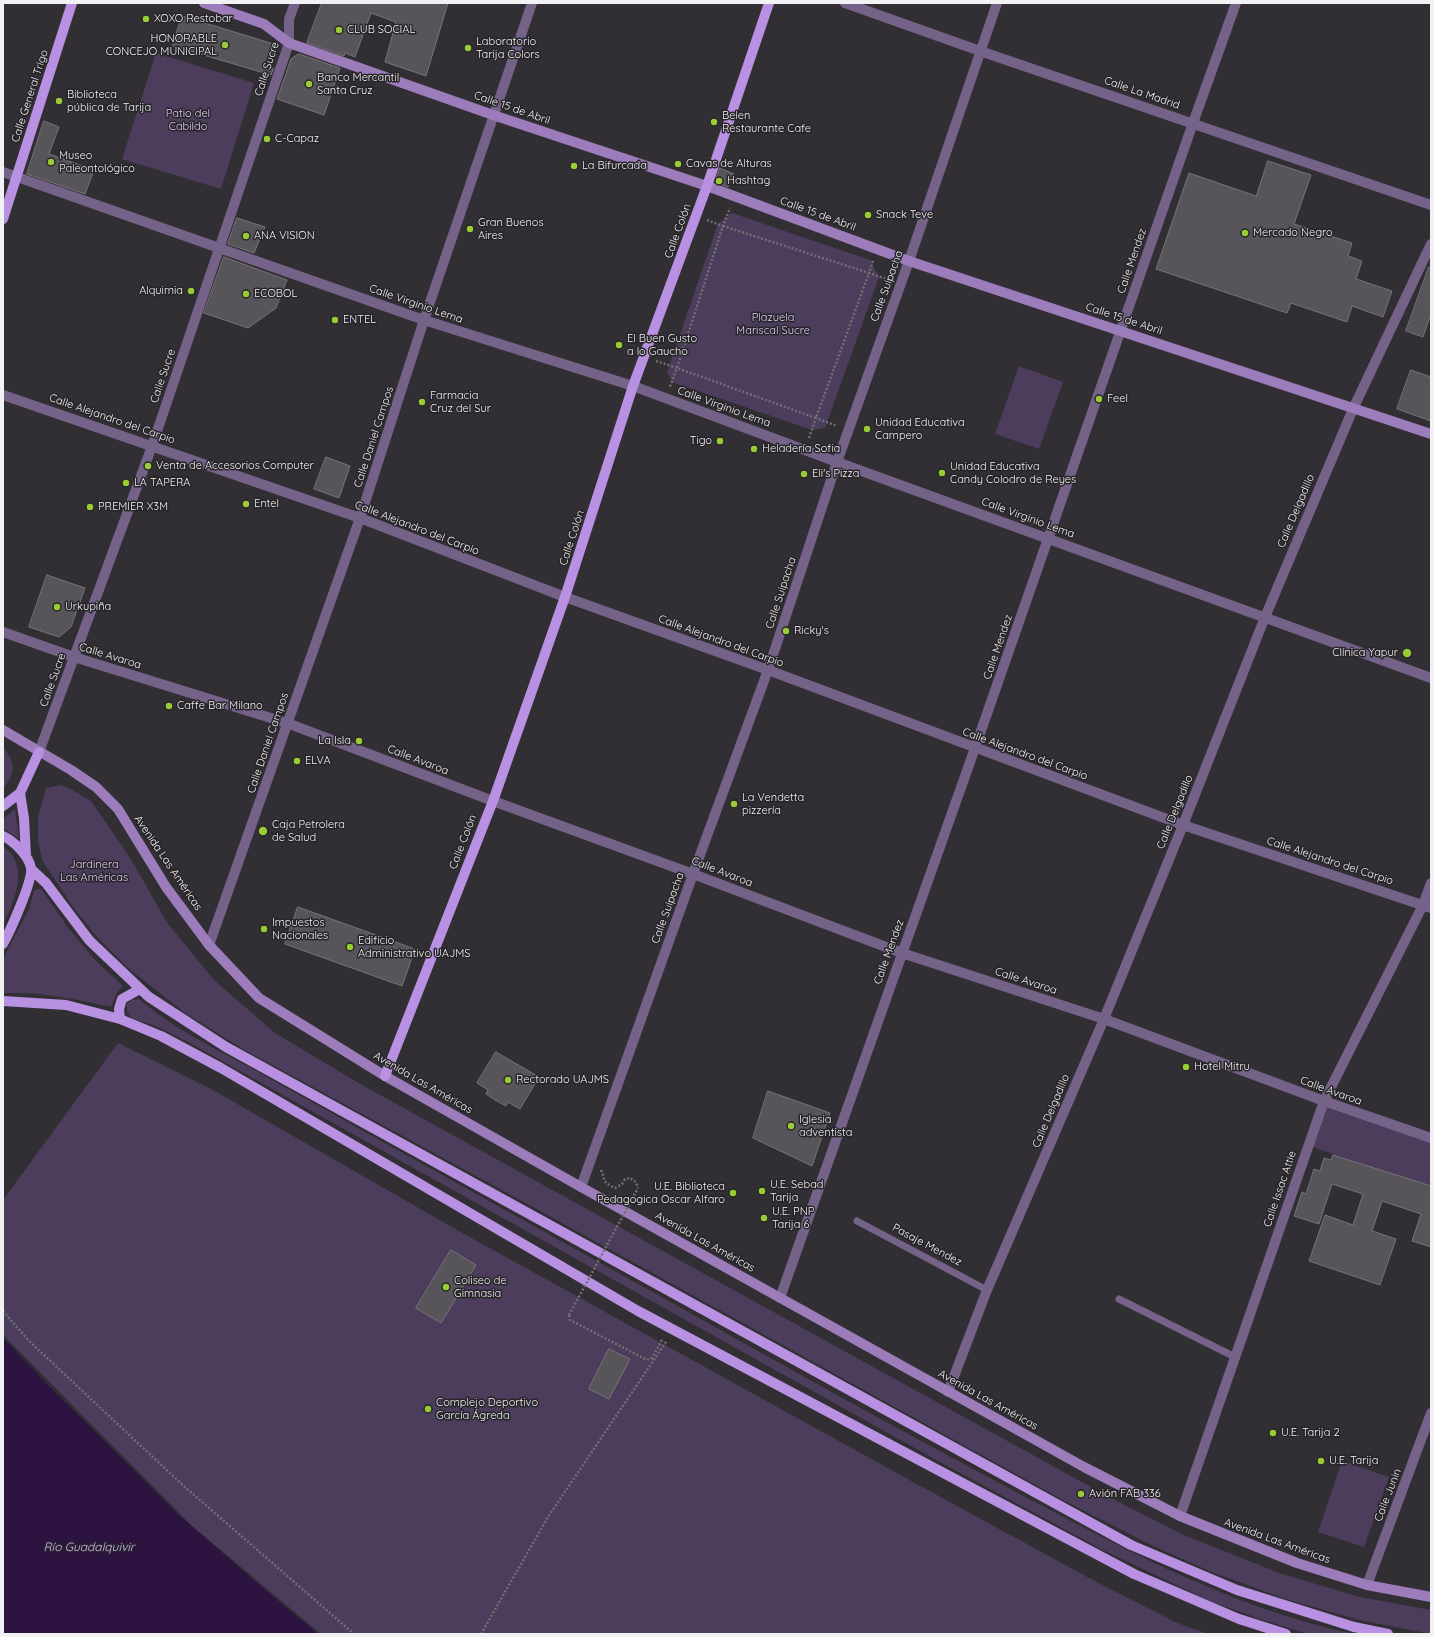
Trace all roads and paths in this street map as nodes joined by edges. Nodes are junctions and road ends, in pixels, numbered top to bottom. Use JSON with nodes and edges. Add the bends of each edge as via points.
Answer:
{"nodes":[{"id":1,"x":72,"y":3,"type":"edge"},
{"id":2,"x":204,"y":3,"type":"edge"},
{"id":3,"x":295,"y":3,"type":"edge"},
{"id":4,"x":532,"y":3,"type":"edge"},
{"id":5,"x":769,"y":3,"type":"edge"},
{"id":6,"x":845,"y":3,"type":"edge"},
{"id":7,"x":997,"y":3,"type":"edge"},
{"id":8,"x":1236,"y":3,"type":"edge"},
{"id":9,"x":289,"y":42,"type":"junction"},
{"id":10,"x":980,"y":51,"type":"junction"},
{"id":11,"x":493,"y":115,"type":"junction"},
{"id":12,"x":1193,"y":123,"type":"junction"},
{"id":13,"x":3,"y":172,"type":"edge"},
{"id":14,"x":17,"y":177,"type":"junction"},
{"id":15,"x":707,"y":186,"type":"junction"},
{"id":16,"x":734,"y":196,"type":"junction"},
{"id":17,"x":1431,"y":205,"type":"edge"},
{"id":18,"x":696,"y":216,"type":"junction"},
{"id":19,"x":3,"y":219,"type":"edge"},
{"id":20,"x":723,"y":226,"type":"junction"},
{"id":21,"x":1431,"y":244,"type":"edge"},
{"id":22,"x":220,"y":248,"type":"junction"},
{"id":23,"x":877,"y":249,"type":"junction"},
{"id":24,"x":909,"y":261,"type":"junction"},
{"id":25,"x":869,"y":273,"type":"junction"},
{"id":26,"x":901,"y":284,"type":"junction"},
{"id":27,"x":424,"y":320,"type":"junction"},
{"id":28,"x":1120,"y":330,"type":"junction"},
{"id":29,"x":644,"y":356,"type":"junction"},
{"id":30,"x":677,"y":368,"type":"junction"},
{"id":31,"x":633,"y":386,"type":"junction"},
{"id":32,"x":3,"y":395,"type":"edge"},
{"id":33,"x":666,"y":398,"type":"junction"},
{"id":34,"x":1353,"y":409,"type":"junction"},
{"id":35,"x":816,"y":418,"type":"junction"},
{"id":36,"x":848,"y":431,"type":"junction"},
{"id":37,"x":1431,"y":434,"type":"edge"},
{"id":38,"x":152,"y":446,"type":"junction"},
{"id":39,"x":805,"y":450,"type":"junction"},
{"id":40,"x":837,"y":462,"type":"junction"},
{"id":41,"x":360,"y":518,"type":"junction"},
{"id":42,"x":1048,"y":539,"type":"junction"},
{"id":43,"x":565,"y":597,"type":"junction"},
{"id":44,"x":1265,"y":616,"type":"junction"},
{"id":45,"x":3,"y":632,"type":"edge"},
{"id":46,"x":74,"y":657,"type":"junction"},
{"id":47,"x":768,"y":670,"type":"junction"},
{"id":48,"x":1431,"y":678,"type":"edge"},
{"id":49,"x":287,"y":723,"type":"junction"},
{"id":50,"x":3,"y":730,"type":"edge"},
{"id":51,"x":975,"y":748,"type":"junction"},
{"id":52,"x":39,"y":752,"type":"junction"},
{"id":53,"x":20,"y":793,"type":"junction"},
{"id":54,"x":493,"y":801,"type":"junction"},
{"id":55,"x":3,"y":806,"type":"edge"},
{"id":56,"x":1183,"y":825,"type":"junction"},
{"id":57,"x":3,"y":836,"type":"edge"},
{"id":58,"x":26,"y":856,"type":"junction"},
{"id":59,"x":31,"y":869,"type":"junction"},
{"id":60,"x":693,"y":874,"type":"junction"},
{"id":61,"x":1431,"y":883,"type":"edge"},
{"id":62,"x":1427,"y":906,"type":"edge"},
{"id":63,"x":3,"y":944,"type":"edge"},
{"id":64,"x":209,"y":945,"type":"junction"},
{"id":65,"x":902,"y":953,"type":"junction"},
{"id":66,"x":140,"y":989,"type":"junction"},
{"id":67,"x":3,"y":1001,"type":"edge"},
{"id":68,"x":120,"y":1019,"type":"junction"},
{"id":69,"x":1104,"y":1019,"type":"junction"},
{"id":70,"x":386,"y":1076,"type":"junction"},
{"id":71,"x":1324,"y":1101,"type":"junction"},
{"id":72,"x":1431,"y":1138,"type":"edge"},
{"id":73,"x":591,"y":1157,"type":"junction"},
{"id":74,"x":581,"y":1187,"type":"junction"},
{"id":75,"x":857,"y":1221,"type":"dead end"},
{"id":76,"x":987,"y":1290,"type":"junction"},
{"id":77,"x":780,"y":1298,"type":"junction"},
{"id":78,"x":1119,"y":1299,"type":"dead end"},
{"id":79,"x":3,"y":1311,"type":"edge"},
{"id":80,"x":1235,"y":1357,"type":"junction"},
{"id":81,"x":948,"y":1392,"type":"junction"},
{"id":82,"x":1431,"y":1413,"type":"edge"},
{"id":83,"x":1180,"y":1516,"type":"junction"},
{"id":84,"x":1367,"y":1584,"type":"junction"},
{"id":85,"x":1431,"y":1597,"type":"edge"},
{"id":86,"x":354,"y":1634,"type":"edge"},
{"id":87,"x":481,"y":1634,"type":"edge"},
{"id":88,"x":1286,"y":1634,"type":"edge"},
{"id":89,"x":1388,"y":1634,"type":"edge"}],
"edges":[{"from":1,"to":14,"type":"main road","name":"Calle General Trigo"},
{"from":2,"to":9,"type":"street","name":"Calle 15 de Abril","via":[[264,24]]},
{"from":3,"to":9,"type":"street","name":"Calle Sucre","via":[[289,19]]},
{"from":4,"to":11,"type":"street","name":"Calle Daniel Campos"},
{"from":5,"to":15,"type":"main road","name":"Calle Colón"},
{"from":6,"to":10,"type":"street","name":"Calle La Madrid"},
{"from":7,"to":10,"type":"street","name":"Calle Suipacha"},
{"from":8,"to":12,"type":"street","name":"Calle Mendez"},
{"from":9,"to":11,"type":"street","name":"Calle 15 de Abril"},
{"from":9,"to":22,"type":"street","name":"Calle Sucre"},
{"from":10,"to":12,"type":"street","name":"Calle La Madrid"},
{"from":10,"to":24,"type":"street","name":"Calle Suipacha"},
{"from":11,"to":15,"type":"street","name":"Calle 15 de Abril"},
{"from":11,"to":27,"type":"street","name":"Calle Daniel Campos"},
{"from":12,"to":17,"type":"street","name":"Calle La Madrid"},
{"from":12,"to":28,"type":"street","name":"Calle Mendez"},
{"from":13,"to":14,"type":"street","name":"Calle Virginio Lema"},
{"from":14,"to":19,"type":"main road","name":"Calle General Trigo"},
{"from":14,"to":22,"type":"street","name":"Calle Virginio Lema"},
{"from":15,"to":16,"type":"street","name":"Calle 15 de Abril"},
{"from":15,"to":18,"type":"main road","name":"Calle Colón"},
{"from":16,"to":20,"type":"path"},
{"from":16,"to":23,"type":"street","name":"Calle 15 de Abril"},
{"from":18,"to":20,"type":"path"},
{"from":18,"to":29,"type":"main road","name":"Calle Colón"},
{"from":20,"to":25,"type":"path"},
{"from":20,"to":30,"type":"path"},
{"from":21,"to":34,"type":"street","name":"Calle Delgadillo"},
{"from":22,"to":27,"type":"street","name":"Calle Virginio Lema"},
{"from":22,"to":38,"type":"street","name":"Calle Sucre"},
{"from":23,"to":24,"type":"street","name":"Calle 15 de Abril"},
{"from":23,"to":25,"type":"path"},
{"from":24,"to":26,"type":"street","name":"Calle Suipacha"},
{"from":24,"to":28,"type":"street","name":"Calle 15 de Abril"},
{"from":25,"to":26,"type":"path"},
{"from":25,"to":35,"type":"path"},
{"from":26,"to":36,"type":"street","name":"Calle Suipacha"},
{"from":27,"to":31,"type":"street","name":"Calle Virginio Lema"},
{"from":27,"to":41,"type":"street","name":"Calle Daniel Campos"},
{"from":28,"to":34,"type":"street","name":"Calle 15 de Abril"},
{"from":28,"to":42,"type":"street","name":"Calle Mendez"},
{"from":29,"to":30,"type":"path"},
{"from":29,"to":31,"type":"main road","name":"Calle Colón"},
{"from":30,"to":33,"type":"path"},
{"from":30,"to":35,"type":"path"},
{"from":31,"to":33,"type":"street","name":"Calle Virginio Lema"},
{"from":31,"to":43,"type":"main road","name":"Calle Colón"},
{"from":32,"to":38,"type":"street","name":"Calle Alejandro del Carpio"},
{"from":33,"to":39,"type":"street","name":"Calle Virginio Lema"},
{"from":34,"to":37,"type":"street","name":"Calle 15 de Abril"},
{"from":34,"to":44,"type":"street","name":"Calle Delgadillo"},
{"from":35,"to":36,"type":"path"},
{"from":35,"to":39,"type":"path"},
{"from":36,"to":40,"type":"street","name":"Calle Suipacha"},
{"from":38,"to":41,"type":"street","name":"Calle Alejandro del Carpio"},
{"from":38,"to":46,"type":"street","name":"Calle Sucre"},
{"from":39,"to":40,"type":"street","name":"Calle Virginio Lema"},
{"from":40,"to":42,"type":"street","name":"Calle Virginio Lema"},
{"from":40,"to":47,"type":"street","name":"Calle Suipacha"},
{"from":41,"to":43,"type":"street","name":"Calle Alejandro del Carpio"},
{"from":41,"to":49,"type":"street","name":"Calle Daniel Campos"},
{"from":42,"to":44,"type":"street","name":"Calle Virginio Lema"},
{"from":42,"to":51,"type":"street","name":"Calle Mendez"},
{"from":43,"to":47,"type":"street","name":"Calle Alejandro del Carpio"},
{"from":43,"to":54,"type":"main road","name":"Calle Colón"},
{"from":44,"to":48,"type":"street","name":"Calle Virginio Lema"},
{"from":44,"to":56,"type":"street","name":"Calle Delgadillo"},
{"from":45,"to":46,"type":"street","name":"Calle Avaroa"},
{"from":46,"to":49,"type":"street","name":"Calle Avaroa"},
{"from":46,"to":52,"type":"street","name":"Calle Sucre"},
{"from":47,"to":51,"type":"street","name":"Calle Alejandro del Carpio"},
{"from":47,"to":60,"type":"street","name":"Calle Suipacha"},
{"from":49,"to":54,"type":"street","name":"Calle Avaroa"},
{"from":49,"to":64,"type":"street","name":"Calle Daniel Campos"},
{"from":50,"to":52,"type":"street","name":"Avenida Las Américas"},
{"from":51,"to":56,"type":"street","name":"Calle Alejandro del Carpio"},
{"from":51,"to":65,"type":"street","name":"Calle Mendez"},
{"from":52,"to":53,"type":"main road"},
{"from":52,"to":64,"type":"street","name":"Avenida Las Américas","via":[[96,787],[118,809],[166,887]]},
{"from":53,"to":55,"type":"main road"},
{"from":53,"to":58,"type":"main road"},
{"from":54,"to":60,"type":"street","name":"Calle Avaroa"},
{"from":54,"to":70,"type":"main road","name":"Calle Colón"},
{"from":56,"to":62,"type":"street","name":"Calle Alejandro del Carpio"},
{"from":56,"to":69,"type":"street","name":"Calle Delgadillo"},
{"from":57,"to":58,"type":"main road"},
{"from":58,"to":59,"type":"main road"},
{"from":59,"to":63,"type":"main road","via":[[22,903]]},
{"from":59,"to":66,"type":"main road","via":[[46,883],[89,940]]},
{"from":60,"to":65,"type":"street","name":"Calle Avaroa"},
{"from":60,"to":73,"type":"street","name":"Calle Suipacha"},
{"from":61,"to":62,"type":"street","name":"Calle Issac Attie"},
{"from":62,"to":71,"type":"street","name":"Calle Issac Attie"},
{"from":64,"to":70,"type":"street","name":"Avenida Las Américas","via":[[260,998]]},
{"from":65,"to":69,"type":"street","name":"Calle Avaroa"},
{"from":65,"to":77,"type":"street","name":"Calle Mendez"},
{"from":66,"to":68,"type":"main road","via":[[122,999]]},
{"from":66,"to":89,"type":"main road","via":[[226,1047],[1131,1545],[1237,1590],[1354,1627]]},
{"from":67,"to":68,"type":"main road","via":[[66,1005]]},
{"from":68,"to":88,"type":"main road","via":[[161,1036],[221,1068],[638,1311],[1134,1574],[1239,1620]]},
{"from":69,"to":71,"type":"street","name":"Calle Avaroa"},
{"from":69,"to":76,"type":"street","name":"Calle Delgadillo"},
{"from":70,"to":74,"type":"street","name":"Avenida Las Américas"},
{"from":71,"to":72,"type":"street","name":"Calle Avaroa"},
{"from":71,"to":80,"type":"street","name":"Calle Issac Attie"},
{"from":73,"to":74,"type":"street","name":"Calle Suipacha"},
{"from":73,"to":87,"type":"path","bridge":true,"via":[[607,1184],[615,1188],[630,1178],[636,1182],[638,1188],[569,1315],[570,1320],[647,1360],[652,1358],[662,1340],[667,1342],[548,1517]]},
{"from":74,"to":77,"type":"street","name":"Avenida Las Américas"},
{"from":75,"to":76,"type":"lane","name":"Pasaje Mendez"},
{"from":76,"to":81,"type":"street","name":"Calle Delgadillo"},
{"from":77,"to":81,"type":"street","name":"Avenida Las Américas"},
{"from":78,"to":80,"type":"lane"},
{"from":79,"to":86,"type":"path","via":[[29,1341],[186,1488]]},
{"from":80,"to":83,"type":"street","name":"Calle Issac Attie"},
{"from":81,"to":83,"type":"street","name":"Avenida Las Américas","via":[[1084,1467]]},
{"from":82,"to":84,"type":"street","name":"Calle Junin"},
{"from":83,"to":84,"type":"street","name":"Avenida Las Américas","via":[[1297,1563]]},
{"from":84,"to":85,"type":"street","name":"Avenida Las Américas"}]}
